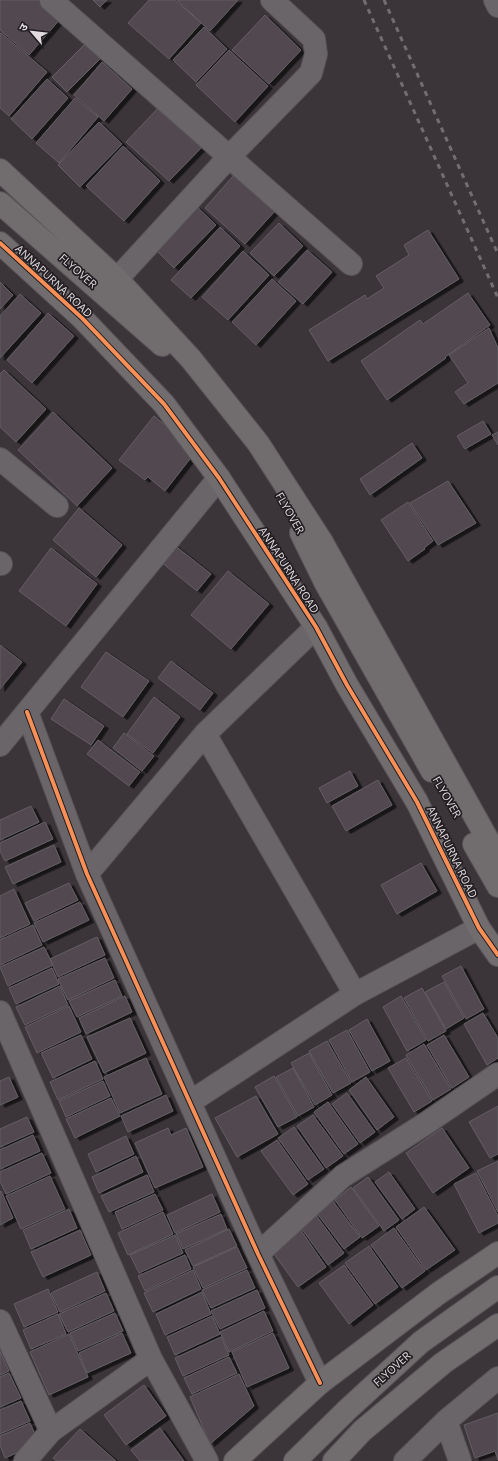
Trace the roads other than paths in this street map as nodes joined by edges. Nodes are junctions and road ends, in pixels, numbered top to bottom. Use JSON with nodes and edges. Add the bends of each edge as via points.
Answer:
{"nodes":[{"id":1,"x":51,"y":0,"type":"edge"},
{"id":2,"x":272,"y":0,"type":"edge"},
{"id":3,"x":495,"y":0,"type":"edge"},
{"id":4,"x":498,"y":6,"type":"edge"},
{"id":5,"x":229,"y":157,"type":"junction"},
{"id":6,"x":0,"y":170,"type":"edge"},
{"id":7,"x":0,"y":203,"type":"edge"},
{"id":8,"x":0,"y":243,"type":"edge"},
{"id":9,"x":351,"y":264,"type":"dead end"},
{"id":10,"x":117,"y":279,"type":"junction"},
{"id":11,"x":0,"y":459,"type":"edge"},
{"id":12,"x":219,"y":478,"type":"junction"},
{"id":13,"x":57,"y":506,"type":"dead end"},
{"id":14,"x":316,"y":627,"type":"junction"},
{"id":15,"x":27,"y":712,"type":"junction"},
{"id":16,"x":205,"y":734,"type":"junction"},
{"id":17,"x":0,"y":745,"type":"edge"},
{"id":18,"x":498,"y":858,"type":"edge"},
{"id":19,"x":87,"y":874,"type":"junction"},
{"id":20,"x":498,"y":886,"type":"edge"},
{"id":21,"x":479,"y":928,"type":"junction"},
{"id":22,"x":498,"y":955,"type":"edge"},
{"id":23,"x":355,"y":994,"type":"junction"},
{"id":24,"x":0,"y":1012,"type":"edge"},
{"id":25,"x":498,"y":1074,"type":"edge"},
{"id":26,"x":190,"y":1102,"type":"junction"},
{"id":27,"x":498,"y":1253,"type":"edge"},
{"id":28,"x":258,"y":1254,"type":"junction"},
{"id":29,"x":498,"y":1287,"type":"edge"},
{"id":30,"x":0,"y":1321,"type":"edge"},
{"id":31,"x":498,"y":1325,"type":"edge"},
{"id":32,"x":151,"y":1359,"type":"junction"},
{"id":33,"x":498,"y":1378,"type":"edge"},
{"id":34,"x":320,"y":1384,"type":"junction"},
{"id":35,"x":446,"y":1421,"type":"junction"},
{"id":36,"x":51,"y":1431,"type":"junction"},
{"id":37,"x":25,"y":1461,"type":"edge"},
{"id":38,"x":207,"y":1461,"type":"edge"},
{"id":39,"x":235,"y":1461,"type":"edge"},
{"id":40,"x":295,"y":1461,"type":"edge"},
{"id":41,"x":334,"y":1461,"type":"edge"},
{"id":42,"x":405,"y":1461,"type":"edge"},
{"id":43,"x":460,"y":1461,"type":"edge"}],
"edges":[{"from":1,"to":5,"type":"street"},
{"from":2,"to":5,"type":"street","via":[[314,39],[316,54],[311,73]]},
{"from":3,"to":4,"type":"street"},
{"from":5,"to":9,"type":"street"},
{"from":5,"to":10,"type":"street"},
{"from":6,"to":10,"type":"street"},
{"from":7,"to":20,"type":"street","name":"FLYOVER","via":[[165,348],[241,438],[291,512],[326,582]]},
{"from":8,"to":12,"type":"street","name":"ANNAPURNA ROAD","via":[[82,318],[164,404]]},
{"from":10,"to":18,"type":"street","via":[[191,359],[258,442],[322,542]]},
{"from":11,"to":13,"type":"street"},
{"from":12,"to":14,"type":"street","name":"ANNAPURNA ROAD"},
{"from":12,"to":15,"type":"street"},
{"from":14,"to":16,"type":"street"},
{"from":14,"to":21,"type":"street","name":"ANNAPURNA ROAD","via":[[347,685],[418,802]]},
{"from":15,"to":17,"type":"street"},
{"from":15,"to":19,"type":"street"},
{"from":16,"to":19,"type":"street"},
{"from":16,"to":23,"type":"street"},
{"from":19,"to":26,"type":"street"},
{"from":21,"to":22,"type":"street","name":"ANNAPURNA ROAD"},
{"from":21,"to":23,"type":"street"},
{"from":23,"to":26,"type":"street"},
{"from":24,"to":32,"type":"street"},
{"from":25,"to":28,"type":"street","via":[[343,1176]]},
{"from":26,"to":28,"type":"street"},
{"from":27,"to":34,"type":"street","via":[[438,1293]]},
{"from":28,"to":34,"type":"street"},
{"from":29,"to":40,"type":"street","name":"FLYOVER","via":[[421,1342]]},
{"from":30,"to":36,"type":"street"},
{"from":31,"to":41,"type":"street","via":[[443,1363],[362,1431]]},
{"from":32,"to":36,"type":"street"},
{"from":32,"to":38,"type":"street"},
{"from":33,"to":35,"type":"street"},
{"from":34,"to":39,"type":"street"},
{"from":35,"to":42,"type":"street"},
{"from":35,"to":43,"type":"street"},
{"from":36,"to":37,"type":"street"}]}
